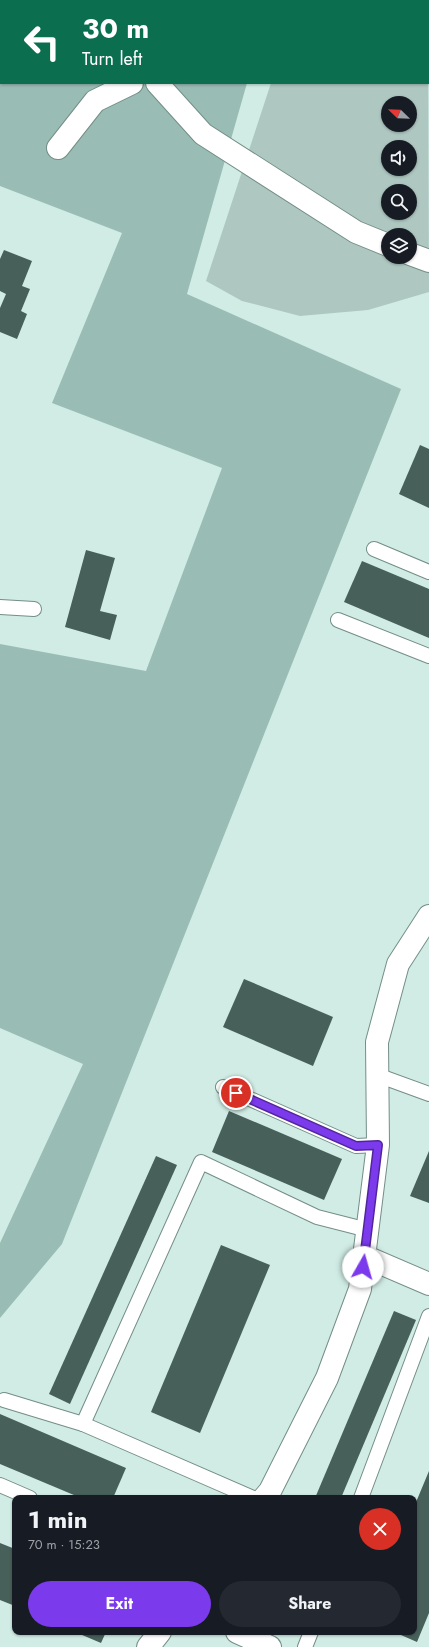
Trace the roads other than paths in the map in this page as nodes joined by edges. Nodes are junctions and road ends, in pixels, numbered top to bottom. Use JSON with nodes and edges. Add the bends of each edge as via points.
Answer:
{"nodes":[{"id":1,"x":130,"y":84,"type":"edge"},
{"id":2,"x":158,"y":84,"type":"edge"},
{"id":3,"x":58,"y":148,"type":"dead end"},
{"id":4,"x":381,"y":242,"type":"edge"},
{"id":5,"x":417,"y":257,"type":"edge"},
{"id":6,"x":429,"y":261,"type":"edge"},
{"id":7,"x":374,"y":549,"type":"dead end"},
{"id":8,"x":429,"y":572,"type":"edge"},
{"id":9,"x":0,"y":607,"type":"edge"},
{"id":10,"x":34,"y":609,"type":"dead end"},
{"id":11,"x":338,"y":620,"type":"dead end"},
{"id":12,"x":429,"y":656,"type":"edge"},
{"id":13,"x":429,"y":916,"type":"edge"},
{"id":14,"x":377,"y":1075,"type":"junction"},
{"id":15,"x":223,"y":1088,"type":"dead end"},
{"id":16,"x":428,"y":1091,"type":"edge"},
{"id":17,"x":378,"y":1145,"type":"junction"},
{"id":18,"x":368,"y":1230,"type":"junction"},
{"id":19,"x":364,"y":1256,"type":"junction"},
{"id":20,"x":429,"y":1284,"type":"edge"},
{"id":21,"x":429,"y":1316,"type":"edge"},
{"id":22,"x":4,"y":1400,"type":"dead end"},
{"id":23,"x":83,"y":1424,"type":"junction"},
{"id":24,"x":0,"y":1485,"type":"edge"},
{"id":25,"x":23,"y":1495,"type":"edge"},
{"id":26,"x":246,"y":1495,"type":"edge"},
{"id":27,"x":267,"y":1495,"type":"edge"},
{"id":28,"x":362,"y":1495,"type":"edge"},
{"id":29,"x":158,"y":1635,"type":"edge"},
{"id":30,"x":244,"y":1635,"type":"edge"},
{"id":31,"x":310,"y":1635,"type":"edge"},
{"id":32,"x":148,"y":1647,"type":"edge"},
{"id":33,"x":270,"y":1647,"type":"edge"},
{"id":34,"x":305,"y":1647,"type":"edge"}],
"edges":[{"from":1,"to":3,"type":"street","via":[[95,101]]},
{"from":2,"to":4,"type":"street","via":[[203,134],[356,232]]},
{"from":5,"to":6,"type":"street"},
{"from":7,"to":8,"type":"lane"},
{"from":9,"to":10,"type":"lane"},
{"from":11,"to":12,"type":"lane"},
{"from":13,"to":14,"type":"street","via":[[398,964],[377,1042]]},
{"from":14,"to":16,"type":"lane"},
{"from":14,"to":17,"type":"street"},
{"from":15,"to":17,"type":"lane","via":[[356,1146]]},
{"from":17,"to":18,"type":"street"},
{"from":18,"to":19,"type":"street"},
{"from":18,"to":23,"type":"lane","via":[[317,1217],[201,1162]]},
{"from":19,"to":20,"type":"street"},
{"from":19,"to":27,"type":"street","via":[[360,1289],[327,1378]]},
{"from":21,"to":28,"type":"lane"},
{"from":22,"to":23,"type":"lane"},
{"from":23,"to":26,"type":"lane"},
{"from":24,"to":25,"type":"lane"},
{"from":29,"to":32,"type":"street"},
{"from":30,"to":33,"type":"street"},
{"from":31,"to":34,"type":"lane"}]}
